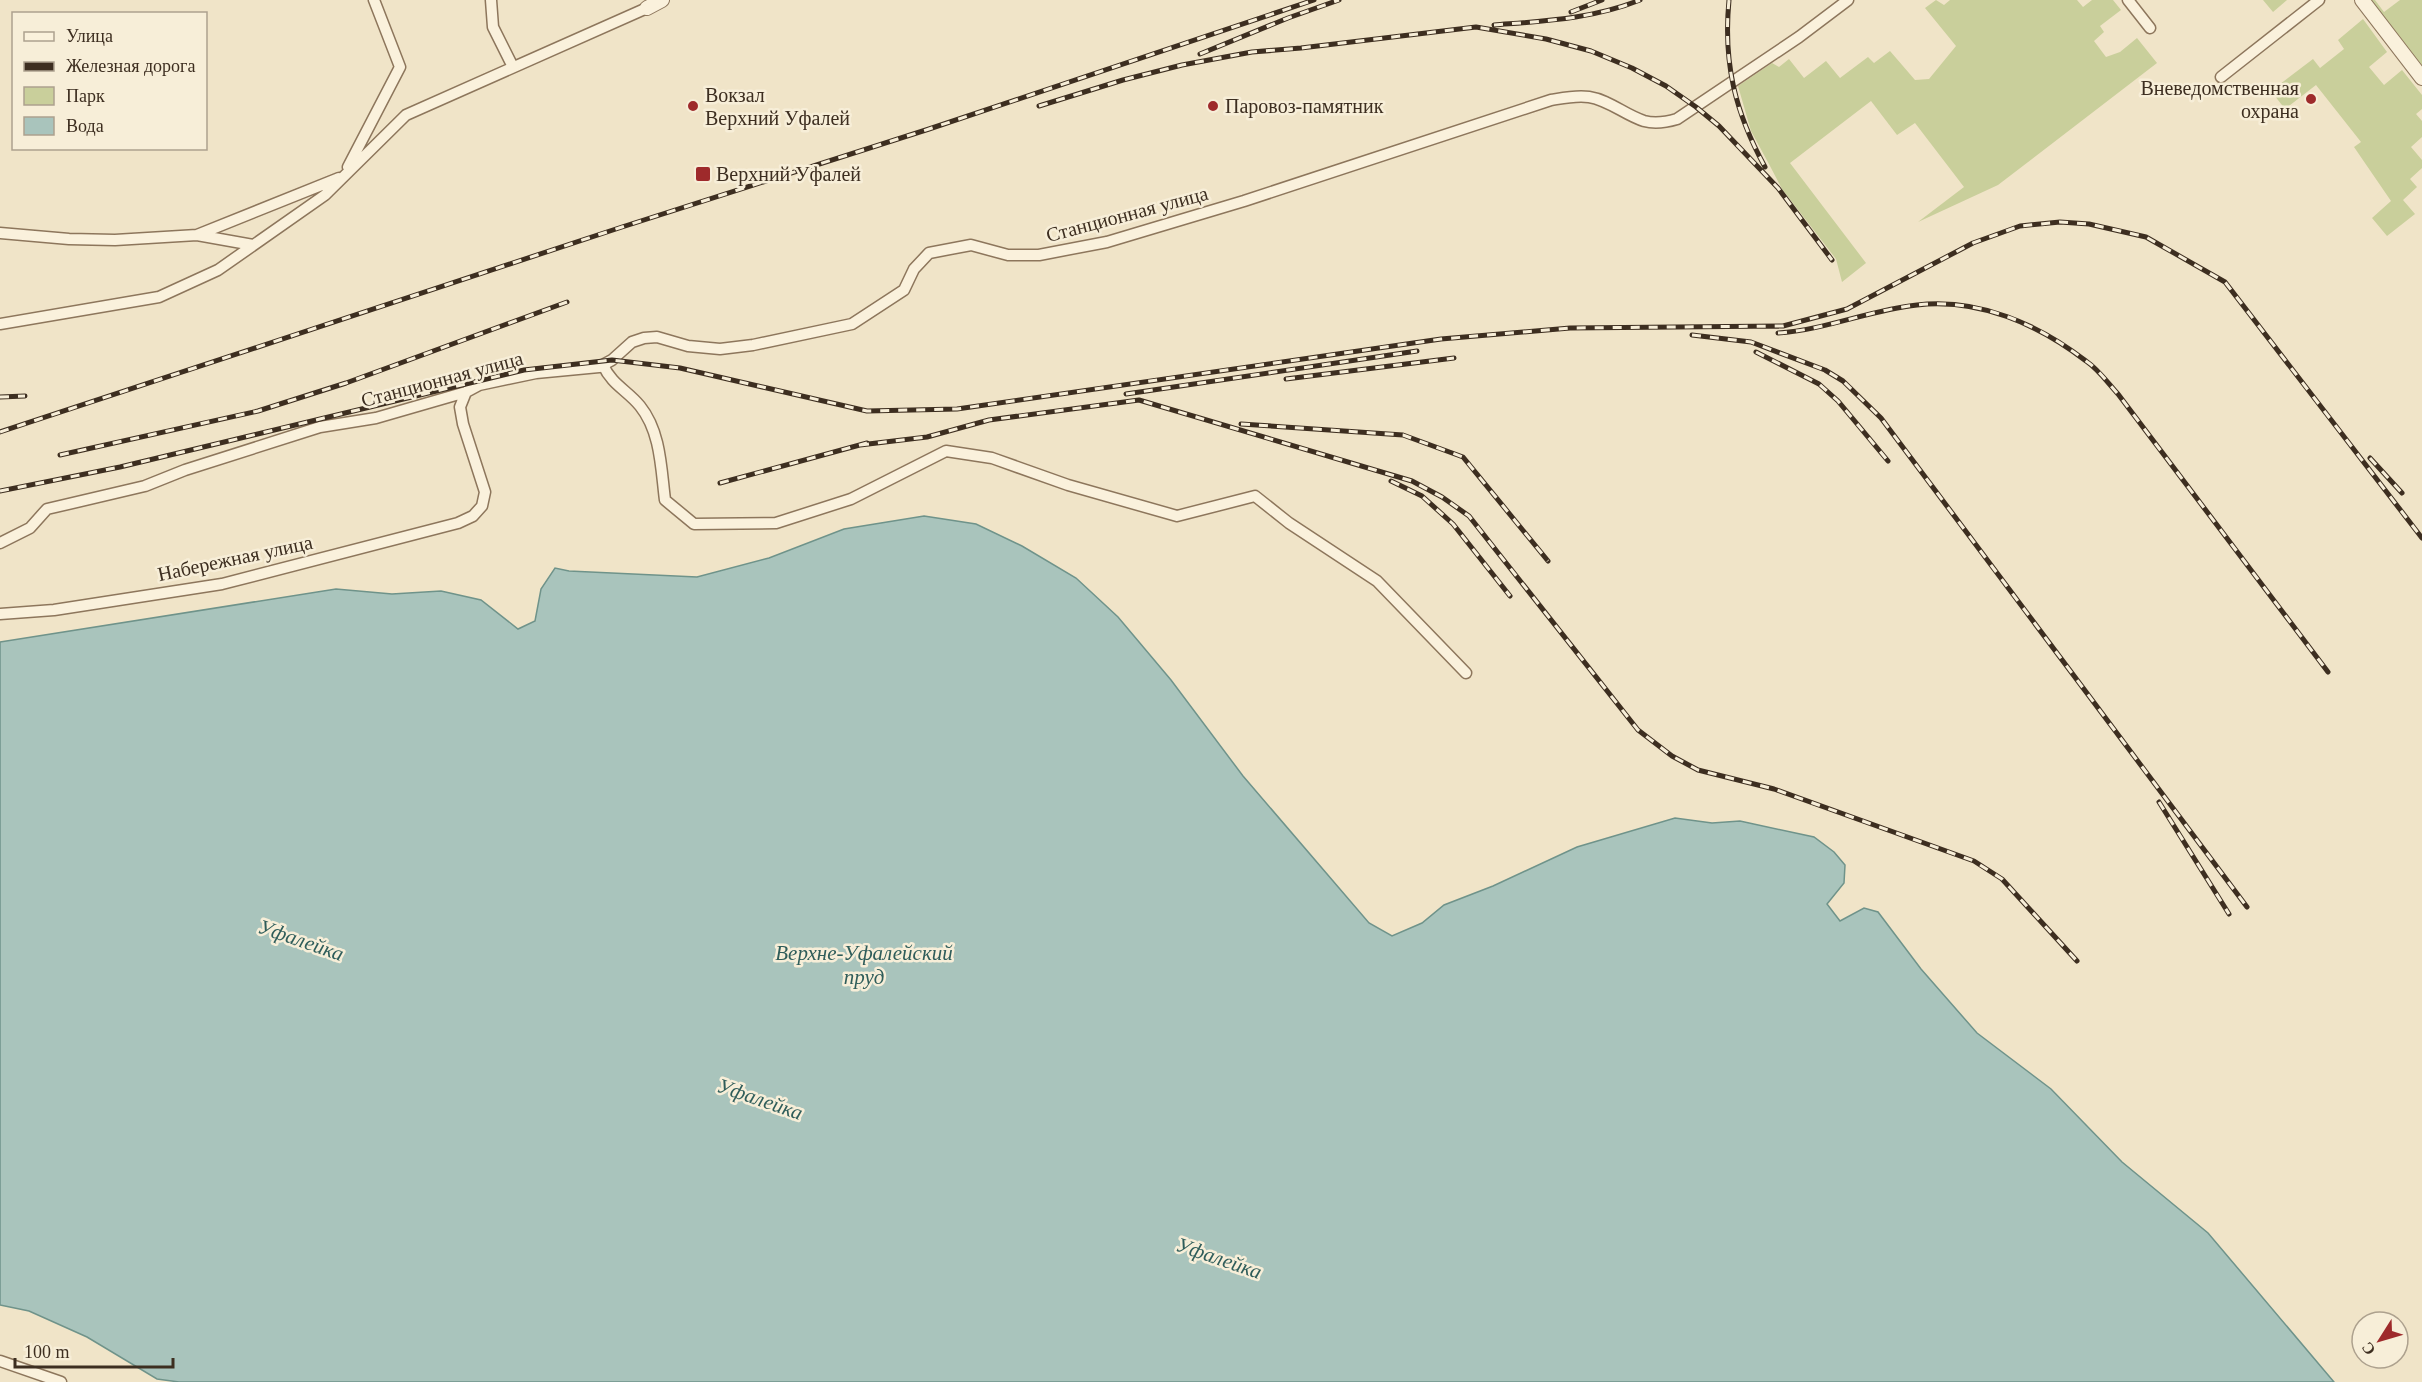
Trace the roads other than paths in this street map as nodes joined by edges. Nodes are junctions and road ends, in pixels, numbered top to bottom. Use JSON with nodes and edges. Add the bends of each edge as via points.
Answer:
{"nodes":[{"id":1,"x":374,"y":0,"type":"edge"},
{"id":2,"x":491,"y":0,"type":"edge"},
{"id":3,"x":662,"y":0,"type":"edge"},
{"id":4,"x":1848,"y":0,"type":"edge"},
{"id":5,"x":2128,"y":0,"type":"edge"},
{"id":6,"x":2319,"y":0,"type":"edge"},
{"id":7,"x":2362,"y":0,"type":"edge"},
{"id":8,"x":647,"y":8,"type":"joint"},
{"id":9,"x":2150,"y":28,"type":"dead end"},
{"id":10,"x":513,"y":66,"type":"junction"},
{"id":11,"x":2220,"y":77,"type":"dead end"},
{"id":12,"x":2422,"y":78,"type":"edge"},
{"id":13,"x":344,"y":176,"type":"junction"},
{"id":14,"x":0,"y":233,"type":"edge"},
{"id":15,"x":197,"y":235,"type":"junction"},
{"id":16,"x":253,"y":245,"type":"junction"},
{"id":17,"x":1,"y":324,"type":"edge"},
{"id":18,"x":603,"y":365,"type":"junction"},
{"id":19,"x":466,"y":392,"type":"junction"},
{"id":20,"x":0,"y":543,"type":"edge"},
{"id":21,"x":0,"y":614,"type":"edge"},
{"id":22,"x":1466,"y":673,"type":"dead end"},
{"id":23,"x":0,"y":1361,"type":"edge"},
{"id":24,"x":61,"y":1382,"type":"edge"}],
"edges":[{"from":1,"to":13,"type":"street","via":[[400,67]]},
{"from":2,"to":10,"type":"street","via":[[493,27]]},
{"from":3,"to":8,"type":"street"},
{"from":4,"to":18,"type":"street","name":"Станционная улица","via":[[1677,119],[1645,122],[1589,97],[1551,100],[1107,242],[1039,255],[1008,255],[971,245],[929,253],[914,269],[904,290],[852,324],[720,349],[644,338],[632,342]]},
{"from":5,"to":9,"type":"street"},
{"from":6,"to":11,"type":"street"},
{"from":7,"to":12,"type":"street"},
{"from":8,"to":10,"type":"street"},
{"from":10,"to":13,"type":"street","via":[[406,115]]},
{"from":13,"to":15,"type":"street"},
{"from":13,"to":16,"type":"street","via":[[325,195]]},
{"from":14,"to":15,"type":"street","via":[[115,240]]},
{"from":15,"to":16,"type":"street"},
{"from":16,"to":17,"type":"street","via":[[218,270],[159,297]]},
{"from":18,"to":19,"type":"street","name":"Станционная улица","via":[[536,373],[479,385]]},
{"from":18,"to":22,"type":"street","via":[[609,378],[640,406],[658,443],[664,500],[694,524],[776,523],[851,499],[946,450],[992,458],[1068,485],[1177,516],[1255,496],[1289,524],[1377,581]]},
{"from":19,"to":20,"type":"street","name":"Станционная улица","via":[[376,418],[320,427],[145,486],[47,509],[30,528]]},
{"from":19,"to":21,"type":"street","name":"Набережная улица","via":[[460,407],[463,424],[485,492],[482,506],[473,516],[222,584],[54,610]]},
{"from":23,"to":24,"type":"street"}]}
